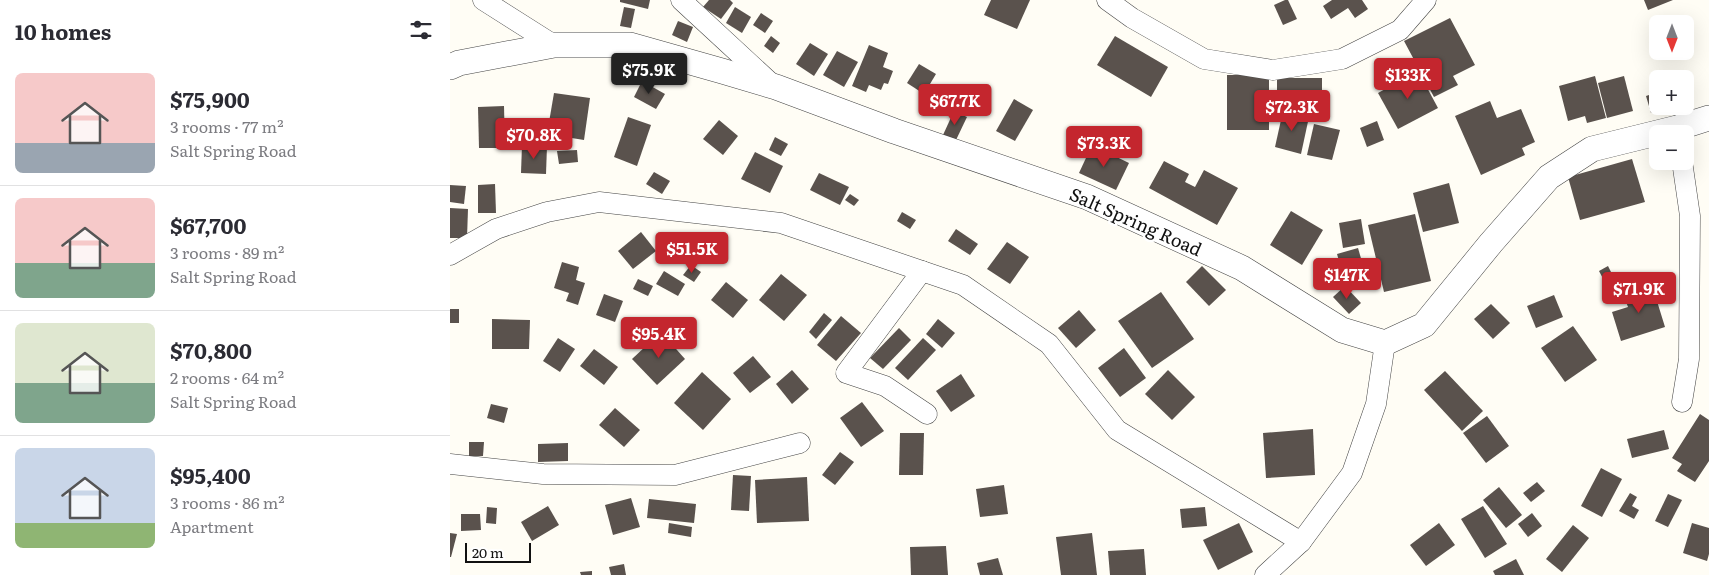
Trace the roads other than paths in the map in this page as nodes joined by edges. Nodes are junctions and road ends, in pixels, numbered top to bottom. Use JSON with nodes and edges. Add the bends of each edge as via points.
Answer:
{"nodes":[{"id":1,"x":484,"y":0,"type":"edge"},
{"id":2,"x":681,"y":0,"type":"edge"},
{"id":3,"x":1107,"y":0,"type":"edge"},
{"id":4,"x":1426,"y":0,"type":"edge"},
{"id":5,"x":554,"y":45,"type":"junction"},
{"id":6,"x":450,"y":67,"type":"edge"},
{"id":7,"x":776,"y":87,"type":"junction"},
{"id":8,"x":1709,"y":118,"type":"edge"},
{"id":9,"x":1692,"y":125,"type":"edge"},
{"id":10,"x":1649,"y":137,"type":"edge"},
{"id":11,"x":1683,"y":170,"type":"edge"},
{"id":12,"x":450,"y":255,"type":"edge"},
{"id":13,"x":922,"y":271,"type":"junction"},
{"id":14,"x":1385,"y":343,"type":"junction"},
{"id":15,"x":1682,"y":402,"type":"dead end"},
{"id":16,"x":927,"y":414,"type":"dead end"},
{"id":17,"x":800,"y":444,"type":"dead end"},
{"id":18,"x":450,"y":464,"type":"edge"},
{"id":19,"x":1301,"y":542,"type":"junction"},
{"id":20,"x":1265,"y":575,"type":"edge"}],
"edges":[{"from":1,"to":5,"type":"street"},
{"from":2,"to":7,"type":"street"},
{"from":3,"to":4,"type":"street","via":[[1204,59],[1274,70],[1342,59],[1400,30]]},
{"from":5,"to":6,"type":"street","name":"Salt Spring Road"},
{"from":5,"to":7,"type":"street","name":"Salt Spring Road","via":[[630,45]]},
{"from":7,"to":14,"type":"street","name":"Salt Spring Road","via":[[1087,197],[1242,268],[1342,330]]},
{"from":8,"to":9,"type":"street"},
{"from":10,"to":14,"type":"street","via":[[1592,149],[1549,176],[1424,325]]},
{"from":11,"to":15,"type":"street","via":[[1690,216],[1689,359]]},
{"from":12,"to":13,"type":"street","via":[[496,230],[547,212],[599,202],[781,223]]},
{"from":13,"to":16,"type":"street","via":[[846,373],[885,386]]},
{"from":13,"to":19,"type":"street","via":[[963,285],[1049,344],[1117,430]]},
{"from":14,"to":19,"type":"street","via":[[1376,404],[1352,473]]},
{"from":17,"to":18,"type":"street","via":[[675,475],[544,474]]},
{"from":19,"to":20,"type":"street"}]}
